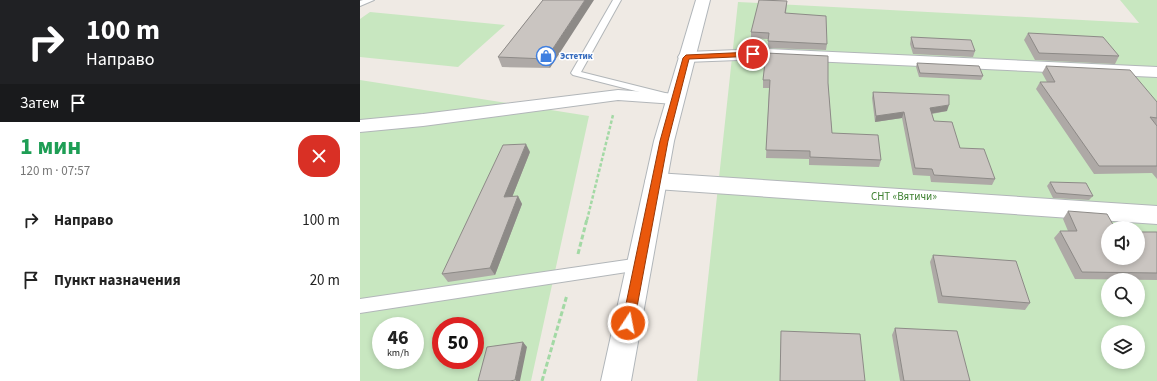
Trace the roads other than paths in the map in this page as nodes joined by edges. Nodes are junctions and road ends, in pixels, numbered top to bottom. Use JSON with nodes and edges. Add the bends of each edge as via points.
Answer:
{"nodes":[{"id":1,"x":370,"y":0,"type":"edge"},
{"id":2,"x":617,"y":0,"type":"edge"},
{"id":3,"x":703,"y":0,"type":"edge"},
{"id":4,"x":360,"y":4,"type":"edge"},
{"id":5,"x":686,"y":58,"type":"junction"},
{"id":6,"x":1157,"y":72,"type":"edge"},
{"id":7,"x":675,"y":98,"type":"junction"},
{"id":8,"x":360,"y":126,"type":"edge"},
{"id":9,"x":656,"y":181,"type":"junction"},
{"id":10,"x":1157,"y":215,"type":"edge"},
{"id":11,"x":640,"y":264,"type":"junction"},
{"id":12,"x":360,"y":306,"type":"edge"},
{"id":13,"x":616,"y":381,"type":"edge"}],
"edges":[{"from":1,"to":4,"type":"lane"},
{"from":2,"to":7,"type":"lane","via":[[576,73]]},
{"from":3,"to":5,"type":"street"},
{"from":5,"to":6,"type":"street","via":[[767,54]]},
{"from":5,"to":7,"type":"street"},
{"from":7,"to":8,"type":"street","via":[[618,95]]},
{"from":7,"to":9,"type":"street"},
{"from":9,"to":10,"type":"street"},
{"from":9,"to":11,"type":"street"},
{"from":11,"to":12,"type":"lane"},
{"from":11,"to":13,"type":"street"}]}
